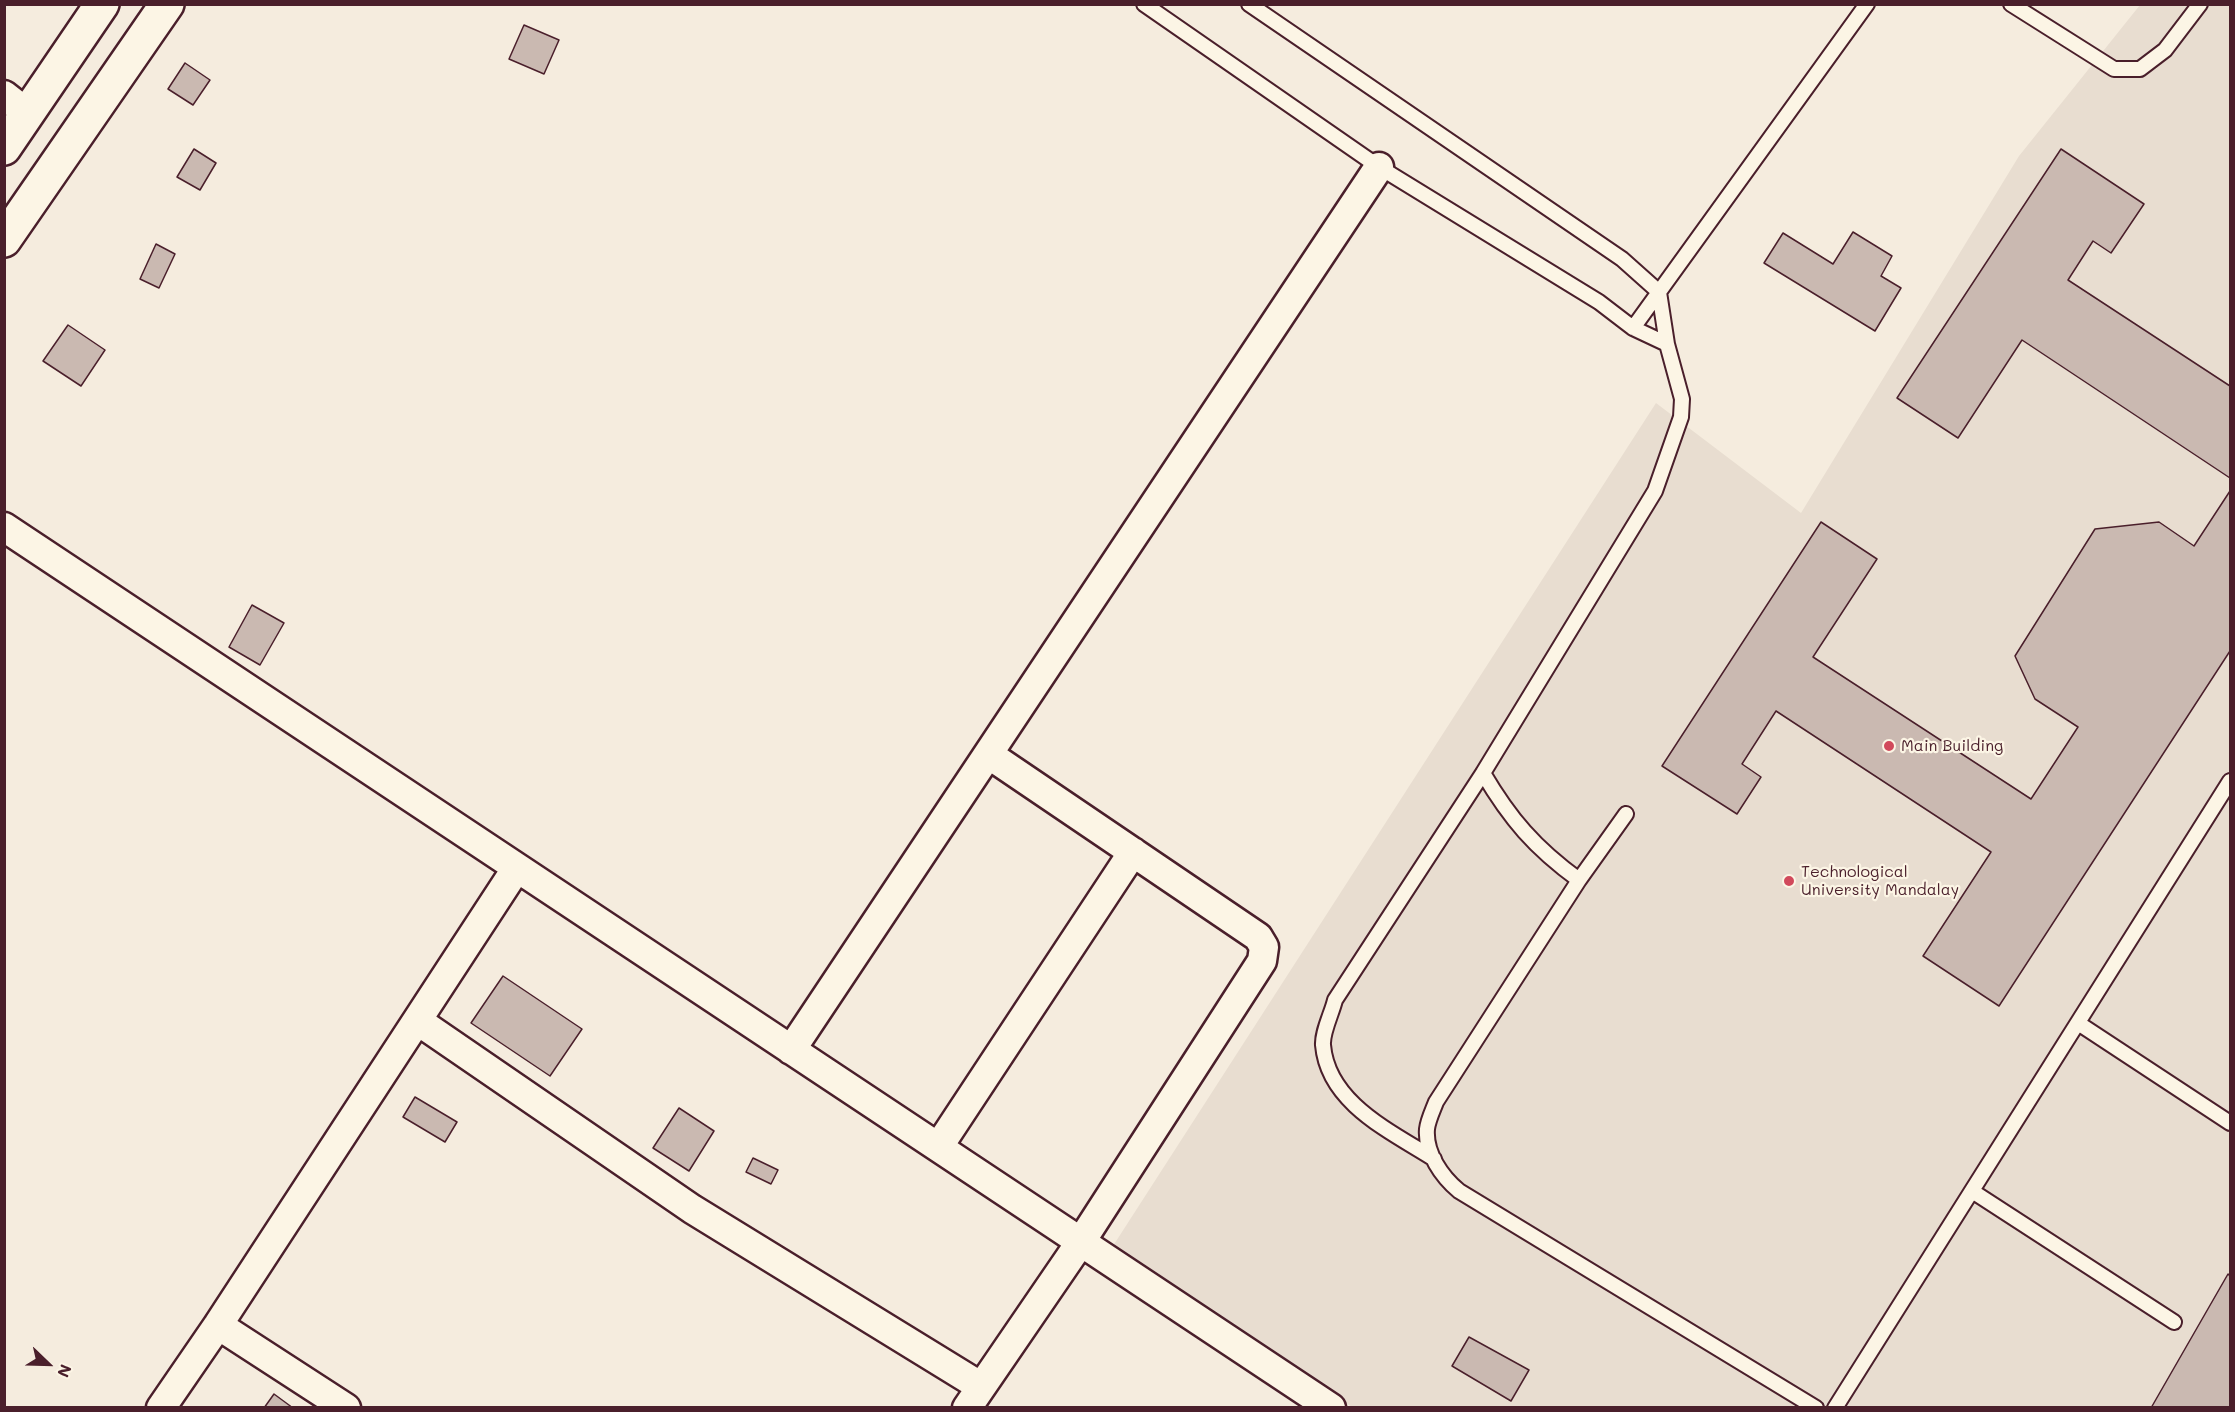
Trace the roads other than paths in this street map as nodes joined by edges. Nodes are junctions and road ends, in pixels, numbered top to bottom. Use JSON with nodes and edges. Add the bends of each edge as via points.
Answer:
{"nodes":[{"id":1,"x":102,"y":4,"type":"edge"},
{"id":2,"x":167,"y":4,"type":"edge"},
{"id":3,"x":1144,"y":4,"type":"edge"},
{"id":4,"x":1249,"y":4,"type":"edge"},
{"id":5,"x":1867,"y":4,"type":"edge"},
{"id":6,"x":2011,"y":4,"type":"edge"},
{"id":7,"x":2200,"y":4,"type":"edge"},
{"id":8,"x":16,"y":105,"type":"edge"},
{"id":9,"x":4,"y":148,"type":"edge"},
{"id":10,"x":1379,"y":167,"type":"junction"},
{"id":11,"x":4,"y":240,"type":"edge"},
{"id":12,"x":1659,"y":292,"type":"junction"},
{"id":13,"x":1633,"y":328,"type":"junction"},
{"id":14,"x":1667,"y":344,"type":"junction"},
{"id":15,"x":4,"y":527,"type":"edge"},
{"id":16,"x":988,"y":754,"type":"junction"},
{"id":17,"x":1482,"y":773,"type":"junction"},
{"id":18,"x":2230,"y":781,"type":"edge"},
{"id":19,"x":1626,"y":814,"type":"dead end"},
{"id":20,"x":1133,"y":852,"type":"junction"},
{"id":21,"x":516,"y":869,"type":"junction"},
{"id":22,"x":1579,"y":880,"type":"junction"},
{"id":23,"x":418,"y":1021,"type":"junction"},
{"id":24,"x":2078,"y":1023,"type":"junction"},
{"id":25,"x":791,"y":1050,"type":"junction"},
{"id":26,"x":2230,"y":1123,"type":"edge"},
{"id":27,"x":939,"y":1146,"type":"junction"},
{"id":28,"x":1434,"y":1159,"type":"junction"},
{"id":29,"x":1972,"y":1191,"type":"junction"},
{"id":30,"x":1082,"y":1239,"type":"junction"},
{"id":31,"x":2174,"y":1322,"type":"dead end"},
{"id":32,"x":218,"y":1325,"type":"junction"},
{"id":33,"x":973,"y":1397,"type":"edge"},
{"id":34,"x":161,"y":1407,"type":"edge"},
{"id":35,"x":346,"y":1407,"type":"edge"},
{"id":36,"x":1331,"y":1407,"type":"edge"},
{"id":37,"x":1816,"y":1407,"type":"edge"},
{"id":38,"x":1835,"y":1407,"type":"edge"}],
"edges":[{"from":1,"to":8,"type":"main road"},
{"from":2,"to":11,"type":"main road"},
{"from":3,"to":10,"type":"lane"},
{"from":4,"to":12,"type":"lane","via":[[1622,259]]},
{"from":5,"to":12,"type":"lane"},
{"from":6,"to":7,"type":"lane","via":[[2114,69],[2140,69],[2165,50]]},
{"from":8,"to":9,"type":"main road"},
{"from":10,"to":13,"type":"lane","via":[[1599,302]]},
{"from":10,"to":16,"type":"street"},
{"from":12,"to":13,"type":"lane"},
{"from":12,"to":14,"type":"lane"},
{"from":13,"to":14,"type":"lane"},
{"from":14,"to":17,"type":"lane","via":[[1681,391],[1681,417],[1655,491]]},
{"from":15,"to":21,"type":"street"},
{"from":16,"to":20,"type":"street"},
{"from":16,"to":25,"type":"street"},
{"from":17,"to":22,"type":"lane","via":[[1520,829],[1546,856]]},
{"from":17,"to":28,"type":"lane","via":[[1335,1000],[1323,1043],[1330,1075],[1344,1097]]},
{"from":18,"to":24,"type":"lane"},
{"from":19,"to":22,"type":"lane"},
{"from":20,"to":27,"type":"street"},
{"from":20,"to":30,"type":"street","via":[[1258,937],[1264,946],[1262,961]]},
{"from":21,"to":23,"type":"street"},
{"from":21,"to":25,"type":"street"},
{"from":22,"to":28,"type":"lane","via":[[1436,1102],[1427,1130]]},
{"from":23,"to":32,"type":"street"},
{"from":23,"to":33,"type":"street"},
{"from":24,"to":26,"type":"lane"},
{"from":24,"to":29,"type":"lane"},
{"from":25,"to":27,"type":"street"},
{"from":27,"to":30,"type":"street"},
{"from":28,"to":37,"type":"lane","via":[[1442,1177],[1459,1191]]},
{"from":29,"to":31,"type":"lane"},
{"from":29,"to":38,"type":"lane"},
{"from":30,"to":33,"type":"street"},
{"from":30,"to":36,"type":"street"},
{"from":32,"to":34,"type":"street"},
{"from":32,"to":35,"type":"street"}]}
